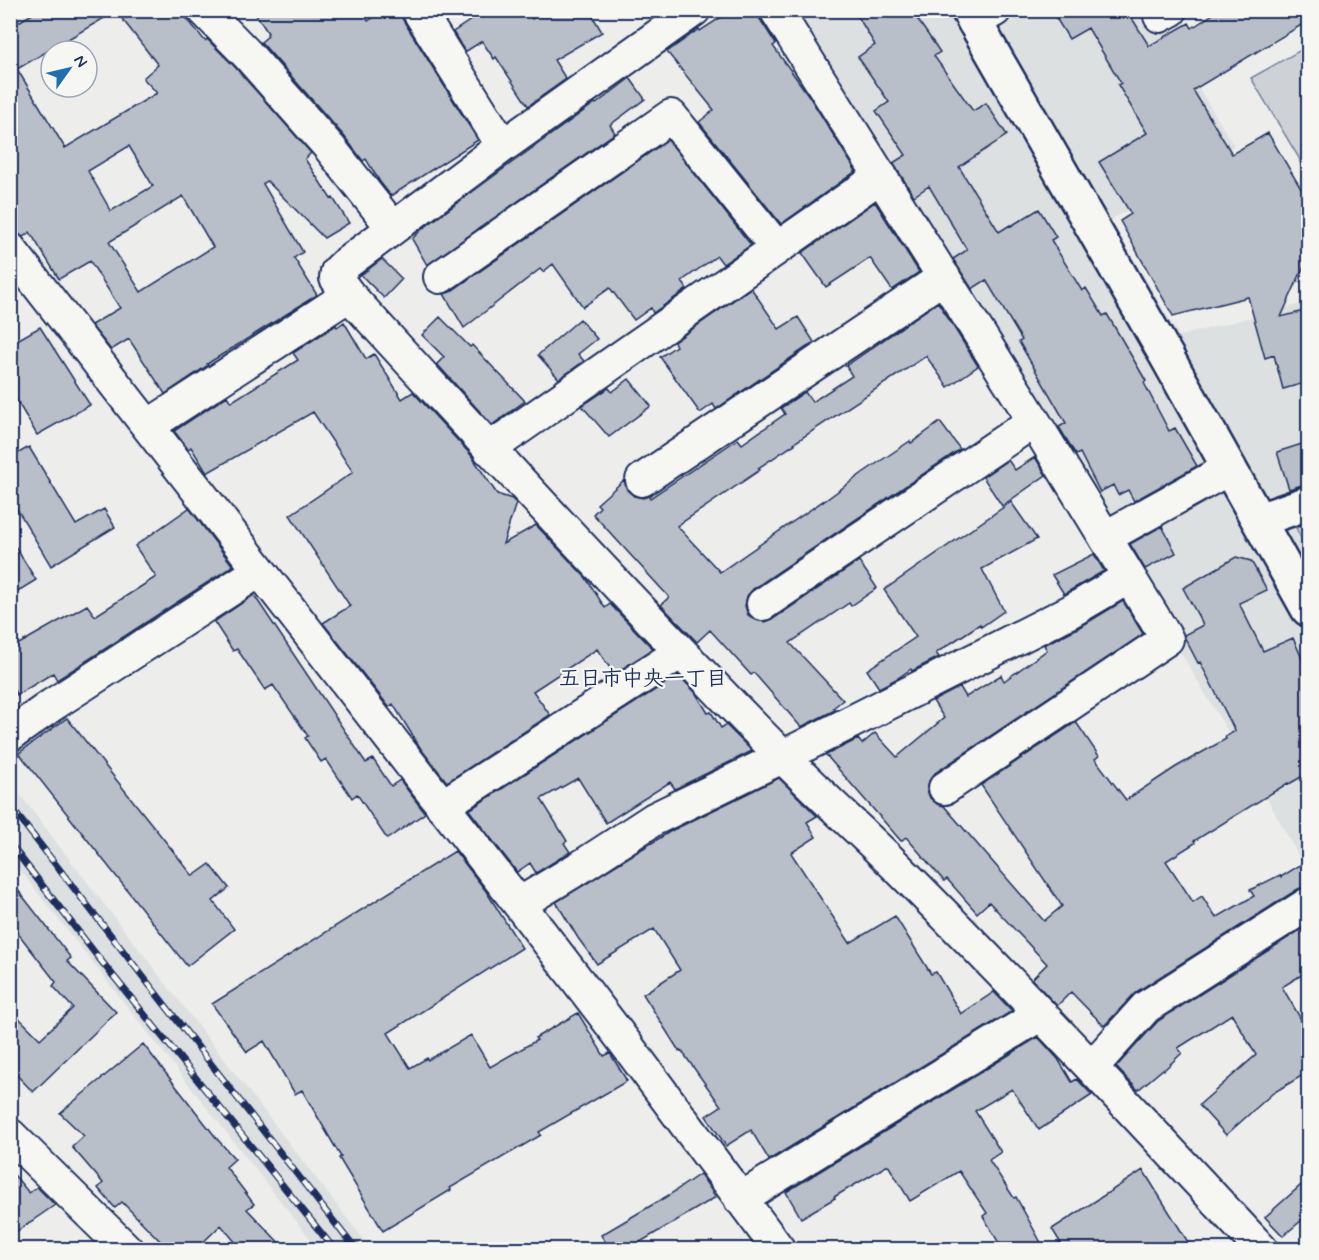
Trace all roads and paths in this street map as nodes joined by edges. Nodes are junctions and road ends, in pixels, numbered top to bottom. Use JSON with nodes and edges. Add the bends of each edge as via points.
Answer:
{"nodes":[{"id":1,"x":204,"y":10,"type":"edge"},
{"id":2,"x":418,"y":10,"type":"edge"},
{"id":3,"x":694,"y":10,"type":"edge"},
{"id":4,"x":776,"y":10,"type":"edge"},
{"id":5,"x":979,"y":14,"type":"edge"},
{"id":6,"x":503,"y":146,"type":"junction"},
{"id":7,"x":881,"y":176,"type":"junction"},
{"id":8,"x":393,"y":228,"type":"junction"},
{"id":9,"x":777,"y":248,"type":"junction"},
{"id":10,"x":10,"y":249,"type":"edge"},
{"id":11,"x":440,"y":277,"type":"dead end"},
{"id":12,"x":944,"y":277,"type":"junction"},
{"id":13,"x":350,"y":295,"type":"junction"},
{"id":14,"x":1034,"y":420,"type":"junction"},
{"id":15,"x":148,"y":426,"type":"junction"},
{"id":16,"x":489,"y":449,"type":"junction"},
{"id":17,"x":1230,"y":468,"type":"junction"},
{"id":18,"x":642,"y":480,"type":"dead end"},
{"id":19,"x":1308,"y":502,"type":"edge"},
{"id":20,"x":1259,"y":520,"type":"junction"},
{"id":21,"x":1106,"y":537,"type":"junction"},
{"id":22,"x":259,"y":571,"type":"junction"},
{"id":23,"x":1129,"y":577,"type":"junction"},
{"id":24,"x":763,"y":604,"type":"dead end"},
{"id":25,"x":1308,"y":609,"type":"edge"},
{"id":26,"x":681,"y":651,"type":"junction"},
{"id":27,"x":10,"y":735,"type":"edge"},
{"id":28,"x":782,"y":757,"type":"junction"},
{"id":29,"x":945,"y":788,"type":"dead end"},
{"id":30,"x":442,"y":806,"type":"junction"},
{"id":31,"x":519,"y":904,"type":"junction"},
{"id":32,"x":1308,"y":904,"type":"edge"},
{"id":33,"x":1041,"y":1014,"type":"junction"},
{"id":34,"x":1092,"y":1067,"type":"junction"},
{"id":35,"x":10,"y":1135,"type":"edge"},
{"id":36,"x":740,"y":1199,"type":"junction"},
{"id":37,"x":127,"y":1250,"type":"edge"},
{"id":38,"x":779,"y":1250,"type":"edge"},
{"id":39,"x":1262,"y":1250,"type":"edge"}],
"edges":[{"from":1,"to":8,"type":"street","via":[[330,148]]},
{"from":2,"to":6,"type":"street"},
{"from":3,"to":6,"type":"street"},
{"from":4,"to":7,"type":"street"},
{"from":5,"to":17,"type":"street"},
{"from":6,"to":8,"type":"street"},
{"from":7,"to":9,"type":"street"},
{"from":7,"to":12,"type":"street"},
{"from":8,"to":13,"type":"street","via":[[338,272],[336,278]]},
{"from":9,"to":11,"type":"street","via":[[671,116]]},
{"from":9,"to":16,"type":"street"},
{"from":10,"to":15,"type":"street"},
{"from":12,"to":14,"type":"street"},
{"from":12,"to":18,"type":"street"},
{"from":13,"to":15,"type":"street"},
{"from":13,"to":16,"type":"street"},
{"from":14,"to":21,"type":"street"},
{"from":14,"to":24,"type":"street"},
{"from":15,"to":22,"type":"street"},
{"from":16,"to":26,"type":"street"},
{"from":17,"to":20,"type":"street"},
{"from":17,"to":21,"type":"street"},
{"from":19,"to":20,"type":"street"},
{"from":20,"to":25,"type":"street"},
{"from":21,"to":23,"type":"street"},
{"from":22,"to":27,"type":"street"},
{"from":22,"to":30,"type":"street"},
{"from":23,"to":28,"type":"street","via":[[1071,611]]},
{"from":23,"to":29,"type":"street","via":[[1167,639]]},
{"from":26,"to":28,"type":"street"},
{"from":26,"to":30,"type":"street"},
{"from":28,"to":31,"type":"street","via":[[654,819]]},
{"from":28,"to":33,"type":"street"},
{"from":30,"to":31,"type":"street"},
{"from":31,"to":36,"type":"street"},
{"from":32,"to":34,"type":"street","via":[[1146,1007]]},
{"from":33,"to":34,"type":"street"},
{"from":33,"to":36,"type":"street"},
{"from":34,"to":39,"type":"street"},
{"from":35,"to":37,"type":"street"},
{"from":36,"to":38,"type":"street"}]}
